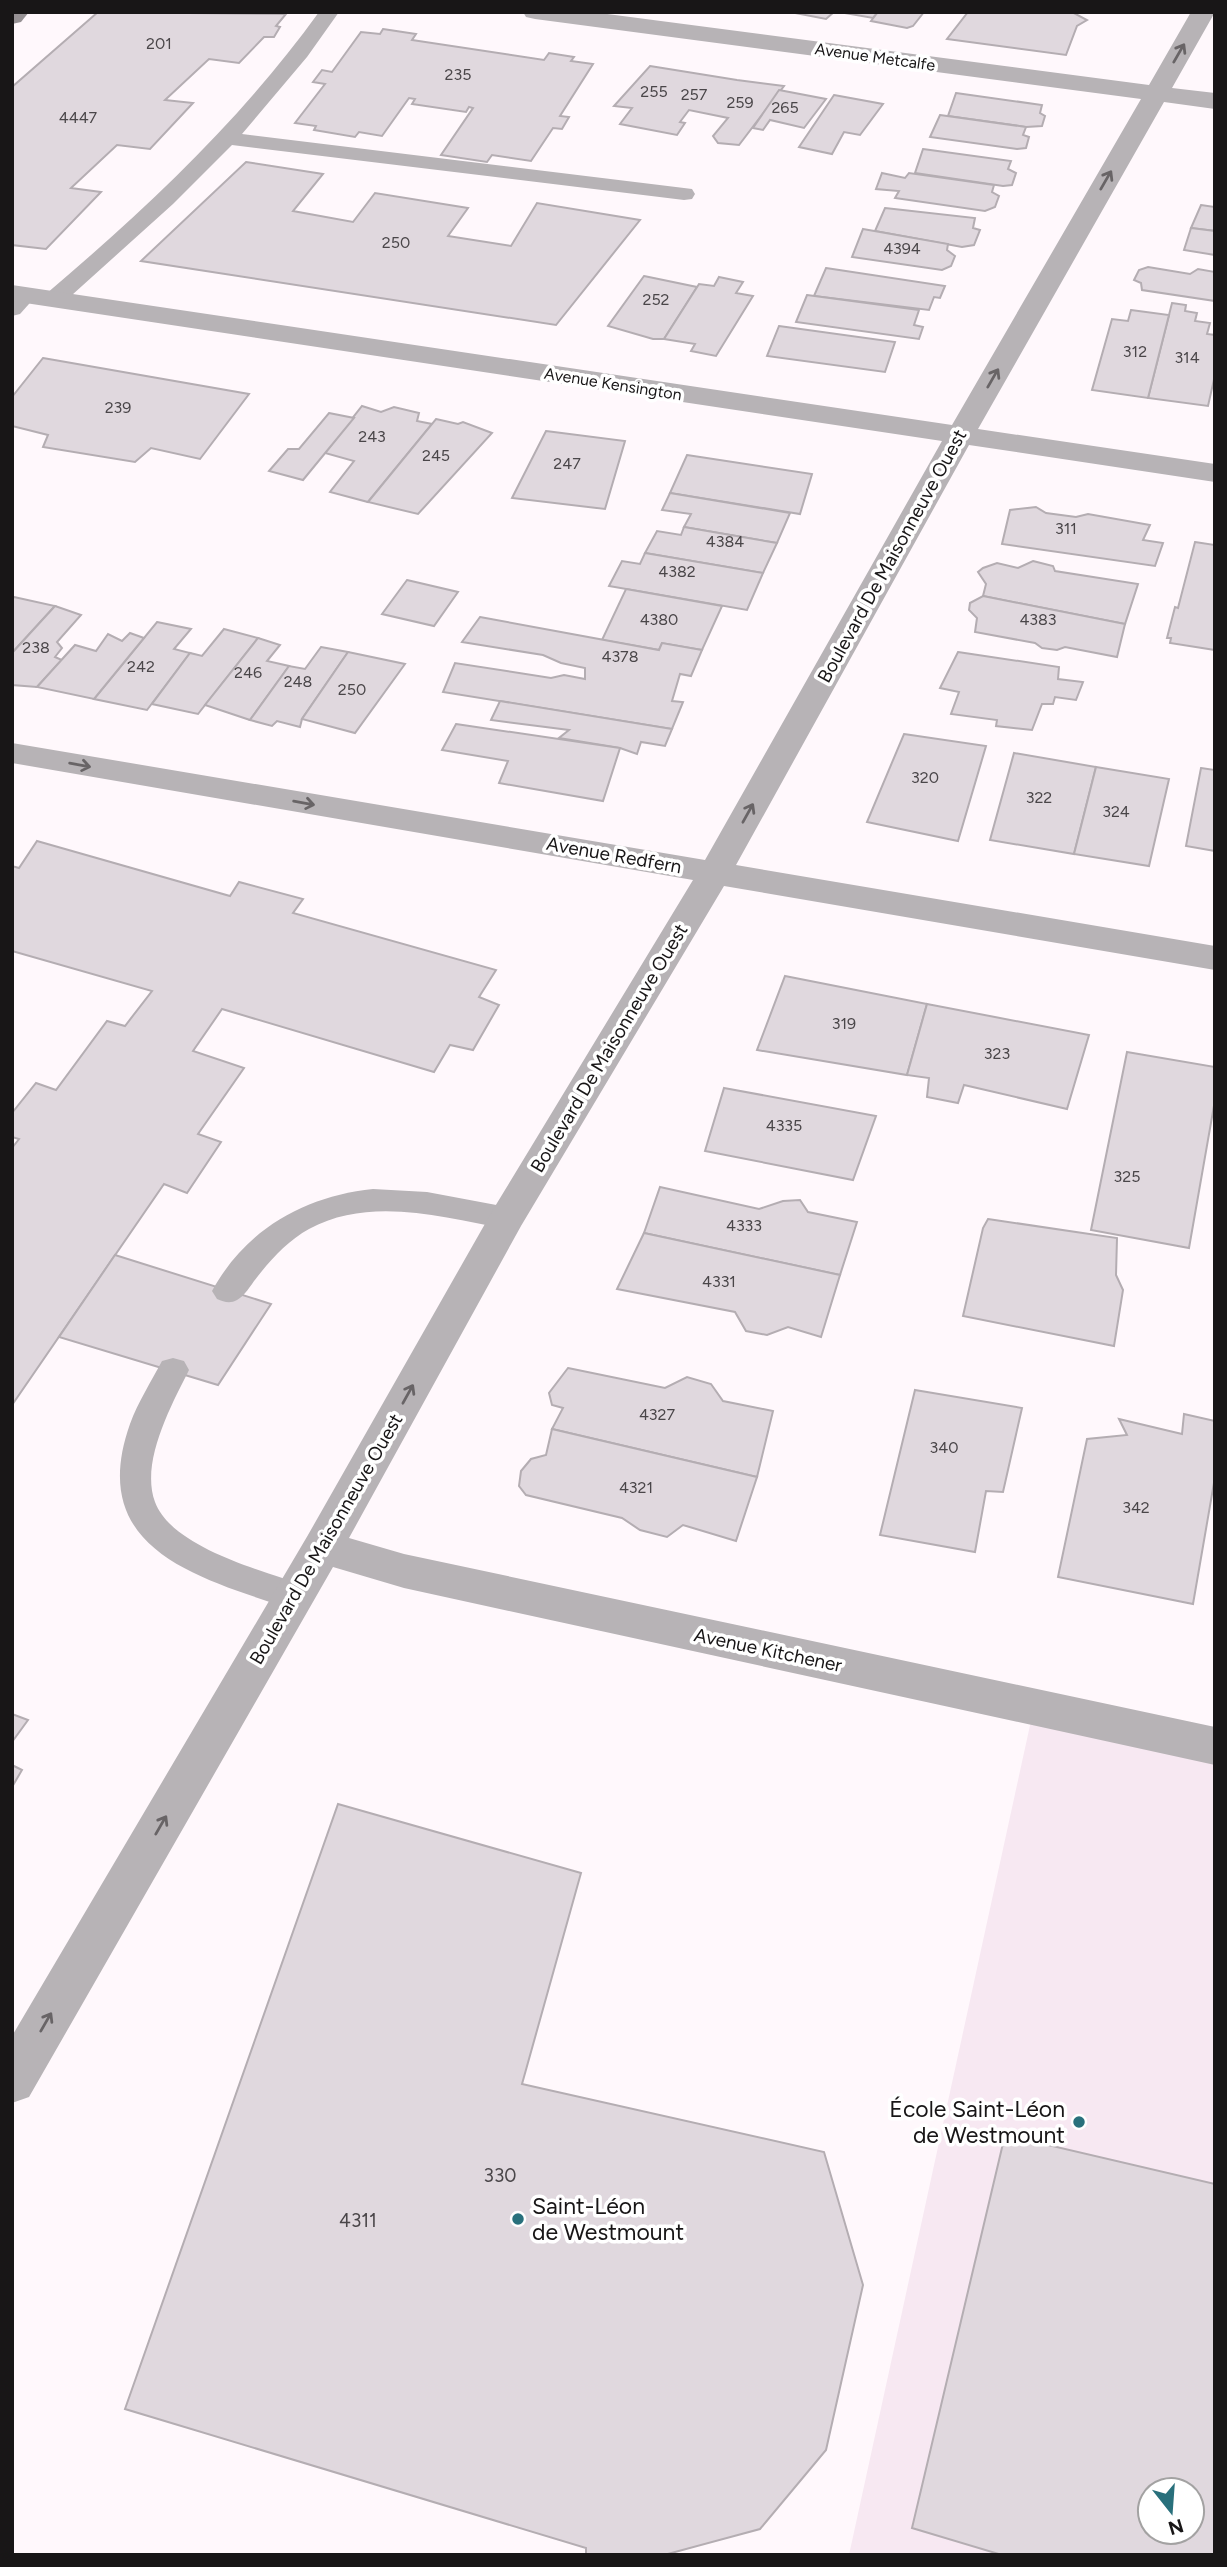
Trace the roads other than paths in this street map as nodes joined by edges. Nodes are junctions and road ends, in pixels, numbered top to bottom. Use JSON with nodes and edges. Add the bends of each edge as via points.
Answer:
{"nodes":[{"id":1,"x":18,"y":12,"type":"edge"},
{"id":2,"x":329,"y":12,"type":"edge"},
{"id":3,"x":535,"y":12,"type":"edge"},
{"id":4,"x":1203,"y":12,"type":"edge"},
{"id":5,"x":12,"y":17,"type":"edge"},
{"id":6,"x":625,"y":17,"type":"edge"},
{"id":7,"x":1156,"y":94,"type":"junction"},
{"id":8,"x":1215,"y":101,"type":"edge"},
{"id":9,"x":225,"y":138,"type":"junction"},
{"id":10,"x":684,"y":194,"type":"dead end"},
{"id":11,"x":17,"y":299,"type":"edge"},
{"id":12,"x":54,"y":299,"type":"junction"},
{"id":13,"x":959,"y":437,"type":"junction"},
{"id":14,"x":1215,"y":473,"type":"edge"},
{"id":15,"x":12,"y":753,"type":"edge"},
{"id":16,"x":715,"y":872,"type":"junction"},
{"id":17,"x":1215,"y":958,"type":"edge"},
{"id":18,"x":507,"y":1218,"type":"junction"},
{"id":19,"x":228,"y":1291,"type":"dead end"},
{"id":20,"x":173,"y":1370,"type":"dead end"},
{"id":21,"x":323,"y":1546,"type":"junction"},
{"id":22,"x":294,"y":1596,"type":"junction"},
{"id":23,"x":1215,"y":1746,"type":"edge"},
{"id":24,"x":12,"y":2081,"type":"edge"}],
"edges":[{"from":1,"to":5,"type":"main road"},
{"from":2,"to":9,"type":"lane","via":[[296,61]]},
{"from":3,"to":6,"type":"street","name":"Avenue Metcalfe"},
{"from":7,"to":4,"type":"street","name":"Boulevard De Maisonneuve Ouest","one_way":true},
{"from":6,"to":7,"type":"street","name":"Avenue Metcalfe"},
{"from":7,"to":8,"type":"street","name":"Avenue Metcalfe"},
{"from":13,"to":7,"type":"street","name":"Boulevard De Maisonneuve Ouest","one_way":true},
{"from":9,"to":10,"type":"lane"},
{"from":9,"to":12,"type":"lane","via":[[168,199]]},
{"from":11,"to":12,"type":"street","name":"Avenue Kensington"},
{"from":12,"to":13,"type":"street","name":"Avenue Kensington"},
{"from":13,"to":14,"type":"street","name":"Avenue Kensington"},
{"from":16,"to":13,"type":"street","name":"Boulevard De Maisonneuve Ouest","one_way":true},
{"from":15,"to":16,"type":"street","name":"Avenue Redfern","one_way":true},
{"from":16,"to":17,"type":"street","name":"Avenue Redfern"},
{"from":16,"to":18,"type":"street","name":"Boulevard De Maisonneuve Ouest"},
{"from":18,"to":19,"type":"lane","via":[[405,1201],[342,1202],[295,1222],[256,1256]]},
{"from":21,"to":18,"type":"street","name":"Boulevard De Maisonneuve Ouest","one_way":true},
{"from":20,"to":22,"type":"lane","via":[[145,1427],[137,1467],[137,1501],[154,1531],[192,1557]]},
{"from":21,"to":22,"type":"street","name":"Boulevard De Maisonneuve Ouest"},
{"from":21,"to":23,"type":"street","name":"Avenue Kitchener","via":[[404,1571]]},
{"from":24,"to":22,"type":"street","name":"Boulevard De Maisonneuve Ouest","one_way":true}]}
